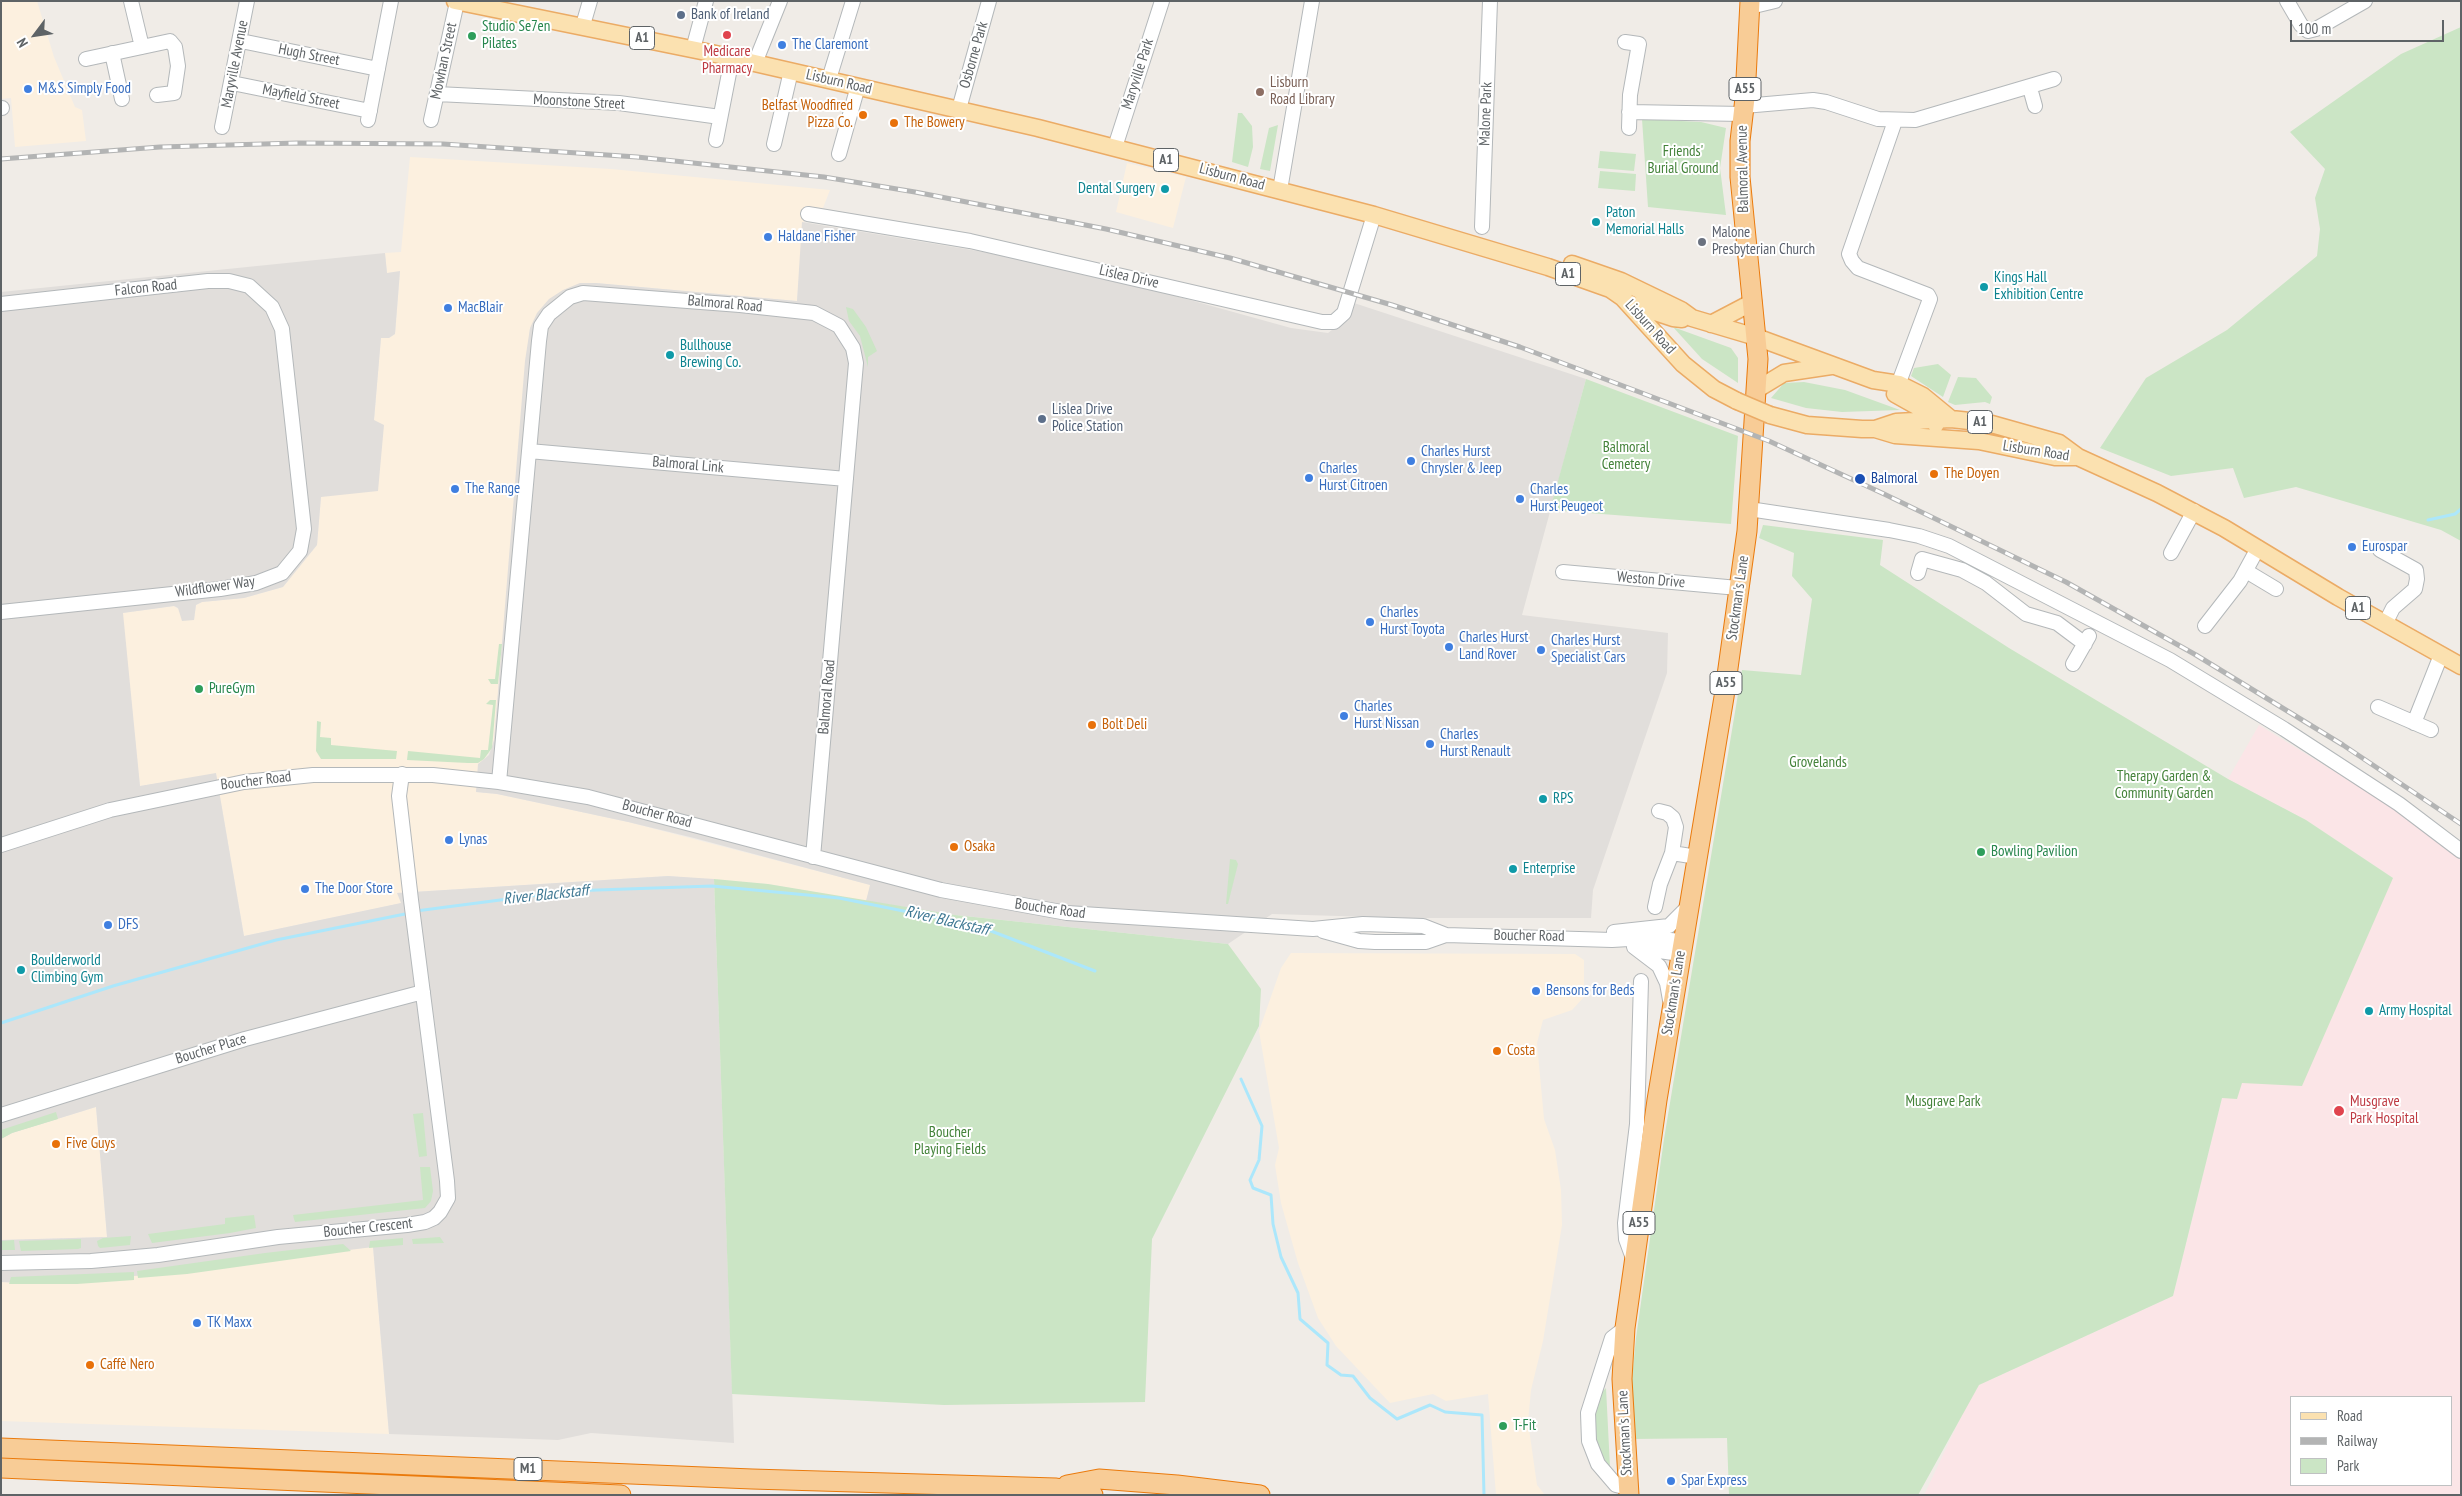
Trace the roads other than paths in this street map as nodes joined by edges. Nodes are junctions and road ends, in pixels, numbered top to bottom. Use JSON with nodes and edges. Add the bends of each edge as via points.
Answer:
{"nodes":[{"id":1,"x":131,"y":1,"type":"edge"},
{"id":2,"x":248,"y":1,"type":"edge"},
{"id":3,"x":391,"y":1,"type":"edge"},
{"id":4,"x":590,"y":1,"type":"edge"},
{"id":5,"x":706,"y":1,"type":"edge"},
{"id":6,"x":780,"y":1,"type":"edge"},
{"id":7,"x":853,"y":1,"type":"edge"},
{"id":8,"x":989,"y":1,"type":"edge"},
{"id":9,"x":1162,"y":1,"type":"edge"},
{"id":10,"x":1312,"y":1,"type":"edge"},
{"id":11,"x":1490,"y":1,"type":"edge"},
{"id":12,"x":1775,"y":1,"type":"edge"},
{"id":13,"x":2287,"y":1,"type":"edge"},
{"id":14,"x":2365,"y":1,"type":"edge"},
{"id":15,"x":464,"y":2,"type":"edge"},
{"id":16,"x":1750,"y":4,"type":"edge"},
{"id":17,"x":583,"y":26,"type":"junction"},
{"id":18,"x":240,"y":41,"type":"junction"},
{"id":19,"x":1625,"y":42,"type":"dead end"},
{"id":20,"x":142,"y":47,"type":"junction"},
{"id":21,"x":693,"y":49,"type":"junction"},
{"id":22,"x":112,"y":53,"type":"junction"},
{"id":23,"x":732,"y":58,"type":"junction"},
{"id":24,"x":86,"y":59,"type":"dead end"},
{"id":25,"x":755,"y":63,"type":"junction"},
{"id":26,"x":378,"y":69,"type":"junction"},
{"id":27,"x":791,"y":71,"type":"junction"},
{"id":28,"x":829,"y":79,"type":"junction"},
{"id":29,"x":2054,"y":80,"type":"dead end"},
{"id":30,"x":232,"y":84,"type":"junction"},
{"id":31,"x":858,"y":86,"type":"junction"},
{"id":32,"x":2030,"y":88,"type":"junction"},
{"id":33,"x":437,"y":94,"type":"junction"},
{"id":34,"x":157,"y":95,"type":"dead end"},
{"id":35,"x":122,"y":99,"type":"dead end"},
{"id":36,"x":2035,"y":106,"type":"dead end"},
{"id":37,"x":959,"y":109,"type":"junction"},
{"id":38,"x":1743,"y":110,"type":"junction"},
{"id":39,"x":1629,"y":112,"type":"junction"},
{"id":40,"x":720,"y":117,"type":"junction"},
{"id":41,"x":432,"y":120,"type":"dead end"},
{"id":42,"x":1895,"y":121,"type":"junction"},
{"id":43,"x":222,"y":127,"type":"dead end"},
{"id":44,"x":1629,"y":128,"type":"dead end"},
{"id":45,"x":716,"y":140,"type":"dead end"},
{"id":46,"x":774,"y":144,"type":"dead end"},
{"id":47,"x":1115,"y":147,"type":"junction"},
{"id":48,"x":839,"y":154,"type":"dead end"},
{"id":49,"x":1280,"y":190,"type":"junction"},
{"id":50,"x":808,"y":214,"type":"dead end"},
{"id":51,"x":1374,"y":215,"type":"junction"},
{"id":52,"x":1482,"y":227,"type":"dead end"},
{"id":53,"x":1548,"y":267,"type":"junction"},
{"id":54,"x":1753,"y":302,"type":"junction"},
{"id":55,"x":1,"y":304,"type":"edge"},
{"id":56,"x":1632,"y":304,"type":"junction"},
{"id":57,"x":278,"y":316,"type":"joint"},
{"id":58,"x":1692,"y":318,"type":"junction"},
{"id":59,"x":1711,"y":324,"type":"junction"},
{"id":60,"x":1756,"y":337,"type":"junction"},
{"id":61,"x":1834,"y":365,"type":"junction"},
{"id":62,"x":1897,"y":389,"type":"junction"},
{"id":63,"x":1756,"y":390,"type":"junction"},
{"id":64,"x":1932,"y":419,"type":"junction"},
{"id":65,"x":1951,"y":419,"type":"junction"},
{"id":66,"x":1875,"y":429,"type":"junction"},
{"id":67,"x":1979,"y":441,"type":"junction"},
{"id":68,"x":529,"y":451,"type":"junction"},
{"id":69,"x":2078,"y":458,"type":"junction"},
{"id":70,"x":846,"y":479,"type":"junction"},
{"id":71,"x":1749,"y":509,"type":"junction"},
{"id":72,"x":2194,"y":511,"type":"junction"},
{"id":73,"x":2258,"y":548,"type":"junction"},
{"id":74,"x":2380,"y":550,"type":"dead end"},
{"id":75,"x":2171,"y":553,"type":"dead end"},
{"id":76,"x":2246,"y":571,"type":"junction"},
{"id":77,"x":1563,"y":572,"type":"dead end"},
{"id":78,"x":1918,"y":574,"type":"dead end"},
{"id":79,"x":1738,"y":588,"type":"junction"},
{"id":80,"x":2276,"y":589,"type":"dead end"},
{"id":81,"x":2038,"y":592,"type":"junction"},
{"id":82,"x":1,"y":612,"type":"edge"},
{"id":83,"x":2026,"y":614,"type":"junction"},
{"id":84,"x":2385,"y":624,"type":"junction"},
{"id":85,"x":2205,"y":626,"type":"dead end"},
{"id":86,"x":2441,"y":655,"type":"junction"},
{"id":87,"x":2073,"y":664,"type":"dead end"},
{"id":88,"x":2461,"y":666,"type":"edge"},
{"id":89,"x":2378,"y":707,"type":"dead end"},
{"id":90,"x":2414,"y":723,"type":"junction"},
{"id":91,"x":2431,"y":730,"type":"dead end"},
{"id":92,"x":402,"y":774,"type":"junction"},
{"id":93,"x":500,"y":782,"type":"junction"},
{"id":94,"x":1659,"y":811,"type":"dead end"},
{"id":95,"x":1,"y":846,"type":"edge"},
{"id":96,"x":2461,"y":851,"type":"edge"},
{"id":97,"x":1672,"y":853,"type":"junction"},
{"id":98,"x":813,"y":856,"type":"junction"},
{"id":99,"x":1697,"y":857,"type":"junction"},
{"id":100,"x":1688,"y":907,"type":"junction"},
{"id":101,"x":1655,"y":908,"type":"dead end"},
{"id":102,"x":1579,"y":938,"type":"junction"},
{"id":103,"x":1612,"y":940,"type":"junction"},
{"id":104,"x":1634,"y":947,"type":"junction"},
{"id":105,"x":1681,"y":948,"type":"junction"},
{"id":106,"x":1641,"y":980,"type":"dead end"},
{"id":107,"x":423,"y":992,"type":"junction"},
{"id":108,"x":1671,"y":1011,"type":"junction"},
{"id":109,"x":1640,"y":1092,"type":"junction"},
{"id":110,"x":1657,"y":1100,"type":"junction"},
{"id":111,"x":1,"y":1114,"type":"edge"},
{"id":112,"x":1634,"y":1261,"type":"junction"},
{"id":113,"x":1,"y":1263,"type":"edge"},
{"id":114,"x":1625,"y":1328,"type":"junction"},
{"id":115,"x":1622,"y":1379,"type":"junction"},
{"id":116,"x":1598,"y":1382,"type":"junction"},
{"id":117,"x":1,"y":1448,"type":"edge"},
{"id":118,"x":1,"y":1468,"type":"edge"},
{"id":119,"x":1056,"y":1488,"type":"junction"},
{"id":120,"x":1628,"y":1491,"type":"edge"},
{"id":121,"x":621,"y":1495,"type":"edge"},
{"id":122,"x":1093,"y":1495,"type":"edge"},
{"id":123,"x":1260,"y":1495,"type":"edge"}],
"edges":[{"from":1,"to":20,"type":"street"},
{"from":2,"to":18,"type":"street","name":"Maryville Avenue"},
{"from":3,"to":26,"type":"street"},
{"from":4,"to":17,"type":"street"},
{"from":5,"to":21,"type":"street"},
{"from":6,"to":25,"type":"street"},
{"from":7,"to":28,"type":"street"},
{"from":8,"to":37,"type":"street","name":"Osborne Park"},
{"from":9,"to":47,"type":"street","name":"Maryville Park"},
{"from":10,"to":49,"type":"street"},
{"from":11,"to":52,"type":"street","name":"Malone Park"},
{"from":12,"to":16,"type":"street"},
{"from":13,"to":14,"type":"street","via":[[2301,26],[2308,31]]},
{"from":15,"to":17,"type":"main road","name":"Lisburn Road","number":"A1"},
{"from":15,"to":33,"type":"street","name":"Mowhan Street"},
{"from":16,"to":38,"type":"highway","name":"Balmoral Avenue","number":"A55"},
{"from":17,"to":21,"type":"main road","name":"Lisburn Road","number":"A1"},
{"from":18,"to":26,"type":"street","name":"Hugh Street"},
{"from":18,"to":30,"type":"street","name":"Maryville Avenue"},
{"from":19,"to":39,"type":"street","via":[[1639,44]]},
{"from":20,"to":22,"type":"street"},
{"from":20,"to":34,"type":"street","via":[[170,41],[175,47],[178,66],[174,92]]},
{"from":21,"to":23,"type":"main road","name":"Lisburn Road","number":"A1"},
{"from":22,"to":24,"type":"street"},
{"from":22,"to":35,"type":"street"},
{"from":23,"to":25,"type":"main road","name":"Lisburn Road","number":"A1"},
{"from":23,"to":40,"type":"street"},
{"from":25,"to":27,"type":"main road","name":"Lisburn Road","number":"A1"},
{"from":26,"to":30,"type":"street","name":"Mayfield Street","via":[[369,115]]},
{"from":27,"to":28,"type":"main road","name":"Lisburn Road","number":"A1"},
{"from":27,"to":46,"type":"street"},
{"from":28,"to":31,"type":"main road","name":"Lisburn Road","number":"A1"},
{"from":29,"to":32,"type":"street"},
{"from":30,"to":43,"type":"street","name":"Maryville Avenue"},
{"from":31,"to":37,"type":"main road","name":"Lisburn Road","number":"A1"},
{"from":31,"to":48,"type":"street"},
{"from":32,"to":36,"type":"street"},
{"from":32,"to":42,"type":"street","via":[[1930,118]]},
{"from":33,"to":40,"type":"street","name":"Moonstone Street","via":[[619,104]]},
{"from":33,"to":41,"type":"street","name":"Mowhan Street"},
{"from":37,"to":47,"type":"main road","name":"Lisburn Road","number":"A1"},
{"from":38,"to":39,"type":"street"},
{"from":38,"to":42,"type":"street","via":[[1813,100],[1859,115]]},
{"from":38,"to":54,"type":"highway","name":"Balmoral Avenue","number":"A55","via":[[1740,177]]},
{"from":39,"to":44,"type":"street"},
{"from":40,"to":45,"type":"street"},
{"from":42,"to":62,"type":"street","via":[[1849,254],[1858,268],[1928,295],[1930,299]]},
{"from":47,"to":49,"type":"main road","name":"Lisburn Road","number":"A1"},
{"from":49,"to":51,"type":"main road","name":"Lisburn Road","number":"A1"},
{"from":50,"to":51,"type":"street","name":"Lislea Drive","via":[[970,241],[1322,322],[1334,322],[1344,314]]},
{"from":51,"to":53,"type":"main road","name":"Lisburn Road","number":"A1"},
{"from":53,"to":56,"type":"main road","name":"Lisburn Road","number":"A1","via":[[1610,289]]},
{"from":53,"to":58,"type":"main road","number":"A1","via":[[1566,263],[1604,274]]},
{"from":54,"to":59,"type":"main road"},
{"from":54,"to":60,"type":"highway","name":"Balmoral Avenue","number":"A55"},
{"from":55,"to":57,"type":"street","name":"Falcon Road","via":[[230,281],[249,286]]},
{"from":56,"to":58,"type":"main road","number":"A1","via":[[1673,318]]},
{"from":56,"to":66,"type":"main road","name":"Lisburn Road","number":"A1","bridge":true,"via":[[1683,364],[1714,389],[1737,402],[1807,425]]},
{"from":57,"to":82,"type":"street","name":"Wildflower Way","via":[[285,348],[304,529],[300,551],[282,573],[256,583],[220,589]]},
{"from":58,"to":59,"type":"main road","number":"A1"},
{"from":59,"to":60,"type":"main road","number":"A1"},
{"from":60,"to":61,"type":"main road","number":"A1"},
{"from":60,"to":63,"type":"highway","name":"Stockman's Lane","number":"A55"},
{"from":61,"to":62,"type":"main road","number":"A1"},
{"from":61,"to":63,"type":"main road","via":[[1784,373]]},
{"from":62,"to":64,"type":"main road","number":"A1"},
{"from":62,"to":65,"type":"main road","number":"A1","via":[[1923,396]]},
{"from":63,"to":71,"type":"highway","name":"Stockman's Lane","number":"A55"},
{"from":64,"to":65,"type":"main road","name":"Lisburn Road","number":"A1"},
{"from":64,"to":66,"type":"main road","name":"Lisburn Road","number":"A1","via":[[1896,422]]},
{"from":64,"to":67,"type":"main road","number":"A1","via":[[1941,429],[1973,433]]},
{"from":65,"to":69,"type":"main road","name":"Lisburn Road","number":"A1","via":[[1988,423],[2033,435],[2059,443]]},
{"from":66,"to":67,"type":"main road","name":"Lisburn Road","number":"A1","via":[[1895,435]]},
{"from":67,"to":69,"type":"main road","name":"Lisburn Road","number":"A1","via":[[2055,457]]},
{"from":68,"to":70,"type":"street","name":"Balmoral Link"},
{"from":68,"to":70,"type":"street","name":"Balmoral Road","via":[[542,326],[558,305],[583,293],[740,305],[814,313],[839,326],[847,336],[856,362]]},
{"from":68,"to":93,"type":"street","name":"Balmoral Road"},
{"from":69,"to":72,"type":"main road","name":"Lisburn Road","number":"A1"},
{"from":70,"to":98,"type":"street","name":"Balmoral Road"},
{"from":71,"to":79,"type":"highway","name":"Stockman's Lane","number":"A55"},
{"from":71,"to":81,"type":"street","via":[[1919,536],[1950,546]]},
{"from":72,"to":73,"type":"main road","name":"Lisburn Road","number":"A1"},
{"from":72,"to":75,"type":"street"},
{"from":73,"to":76,"type":"street"},
{"from":73,"to":84,"type":"main road","number":"A1"},
{"from":74,"to":84,"type":"street","via":[[2416,570],[2417,579],[2415,590],[2393,608]]},
{"from":76,"to":80,"type":"street"},
{"from":76,"to":85,"type":"street"},
{"from":77,"to":79,"type":"street","name":"Weston Drive"},
{"from":78,"to":83,"type":"street","via":[[1922,559],[1956,568],[1986,583]]},
{"from":79,"to":99,"type":"highway","name":"Stockman's Lane","number":"A55","via":[[1724,697]]},
{"from":81,"to":83,"type":"street"},
{"from":81,"to":96,"type":"street","via":[[2170,660],[2258,713],[2400,804]]},
{"from":83,"to":87,"type":"street","via":[[2057,623],[2087,640]]},
{"from":84,"to":86,"type":"main road","number":"A1"},
{"from":86,"to":88,"type":"main road","number":"A1"},
{"from":86,"to":90,"type":"street"},
{"from":89,"to":90,"type":"street"},
{"from":90,"to":91,"type":"street"},
{"from":92,"to":93,"type":"street","name":"Boucher Road"},
{"from":92,"to":95,"type":"street","name":"Boucher Road","via":[[313,775],[196,790],[110,810]]},
{"from":92,"to":107,"type":"street","name":"Boucher Crescent","via":[[399,796]]},
{"from":93,"to":98,"type":"street","name":"Boucher Road","via":[[597,799]]},
{"from":94,"to":97,"type":"street","via":[[1673,818],[1676,827]]},
{"from":97,"to":99,"type":"street"},
{"from":97,"to":101,"type":"street"},
{"from":98,"to":102,"type":"street","name":"Boucher Road","via":[[941,890],[1067,913],[1313,929],[1363,924],[1423,926],[1446,935]]},
{"from":99,"to":100,"type":"highway","name":"Stockman's Lane","number":"A55"},
{"from":100,"to":102,"type":"street","via":[[1669,926]]},
{"from":100,"to":105,"type":"highway","name":"Stockman's Lane","number":"A55"},
{"from":102,"to":103,"type":"street","name":"Boucher Road"},
{"from":103,"to":104,"type":"street","name":"Boucher Road"},
{"from":103,"to":105,"type":"street","name":"Boucher Road","via":[[1646,938]]},
{"from":104,"to":105,"type":"street","name":"Boucher Road"},
{"from":104,"to":108,"type":"street","via":[[1655,962],[1664,974]]},
{"from":105,"to":108,"type":"highway","name":"Stockman's Lane","number":"A55"},
{"from":106,"to":109,"type":"street","name":"Stockman's Lane","via":[[1638,1015]]},
{"from":107,"to":111,"type":"street","name":"Boucher Place","via":[[245,1038]]},
{"from":107,"to":113,"type":"street","name":"Boucher Crescent","via":[[448,1198],[434,1218],[407,1225],[278,1237],[91,1262]]},
{"from":108,"to":110,"type":"highway","name":"Stockman's Lane","number":"A55"},
{"from":109,"to":110,"type":"street"},
{"from":109,"to":112,"type":"street","name":"Stockman's Lane","via":[[1625,1223],[1626,1239]]},
{"from":110,"to":112,"type":"highway","name":"Stockman's Lane","number":"A55"},
{"from":112,"to":114,"type":"highway","name":"Stockman's Lane","number":"A55"},
{"from":114,"to":115,"type":"highway","name":"Stockman's Lane","number":"A55"},
{"from":114,"to":116,"type":"street","name":"Stockman's Lane","via":[[1612,1338]]},
{"from":115,"to":116,"type":"street","name":"Stockman's Lane"},
{"from":115,"to":120,"type":"highway","name":"Stockman's Lane","number":"A55"},
{"from":116,"to":120,"type":"street","name":"Stockman's Lane","via":[[1588,1413],[1589,1441],[1607,1477]]},
{"from":117,"to":119,"type":"highway","number":"M1"},
{"from":118,"to":121,"type":"highway","number":"M1"},
{"from":119,"to":122,"type":"highway","number":"M1"},
{"from":119,"to":123,"type":"highway","number":"M1","via":[[1099,1479]]}]}
